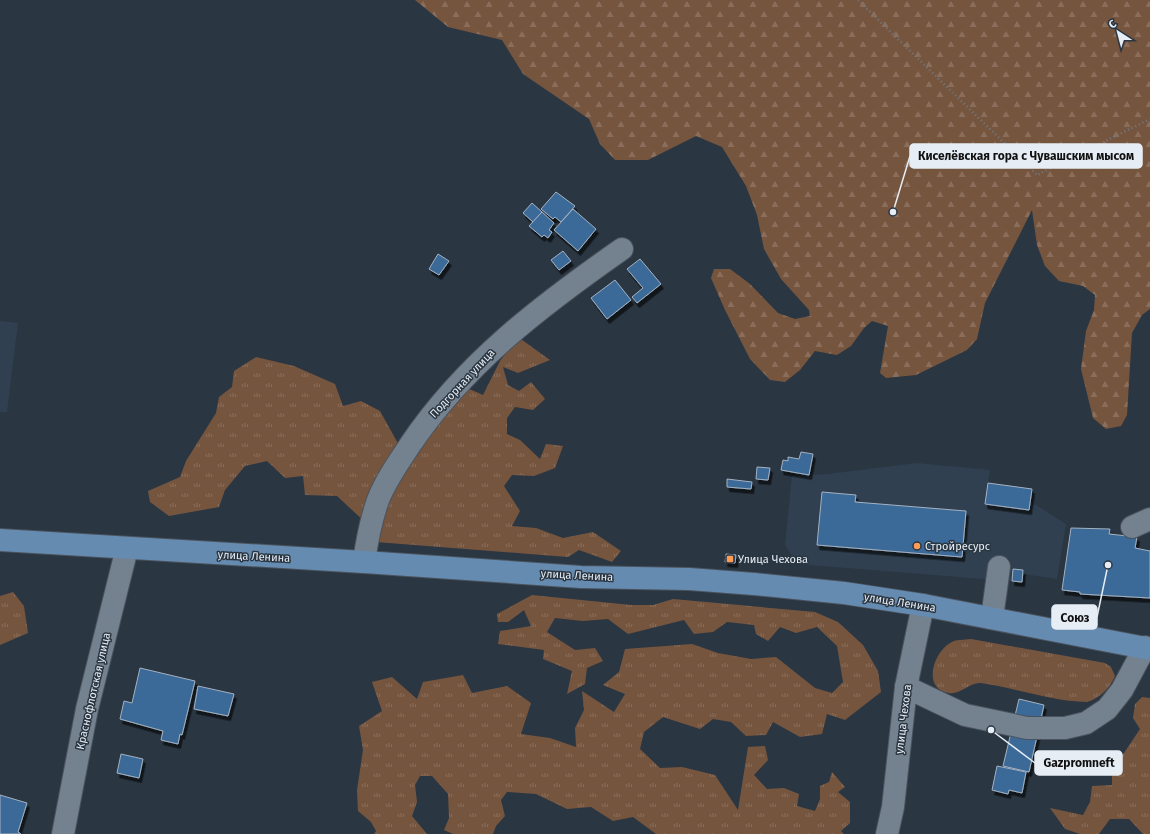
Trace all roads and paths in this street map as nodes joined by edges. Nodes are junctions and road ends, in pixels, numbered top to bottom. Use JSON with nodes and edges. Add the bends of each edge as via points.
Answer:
{"nodes":[{"id":1,"x":858,"y":0,"type":"edge"},
{"id":2,"x":1150,"y":120,"type":"edge"},
{"id":3,"x":622,"y":250,"type":"dead end"},
{"id":4,"x":0,"y":540,"type":"edge"},
{"id":5,"x":127,"y":548,"type":"junction"},
{"id":6,"x":364,"y":562,"type":"junction"},
{"id":7,"x":1000,"y":567,"type":"dead end"},
{"id":8,"x":923,"y":605,"type":"junction"},
{"id":9,"x":992,"y":618,"type":"junction"},
{"id":10,"x":1148,"y":648,"type":"edge"},
{"id":11,"x":906,"y":687,"type":"junction"},
{"id":12,"x":64,"y":834,"type":"edge"},
{"id":13,"x":887,"y":834,"type":"edge"}],
"edges":[{"from":1,"to":2,"type":"path","via":[[1037,175]]},
{"from":3,"to":6,"type":"street","name":"Подгорная улица","via":[[515,328],[442,401],[394,469],[379,499],[369,527]]},
{"from":4,"to":5,"type":"main road","name":"улица Ленина"},
{"from":5,"to":6,"type":"main road","name":"улица Ленина"},
{"from":5,"to":12,"type":"street","name":"Краснофлотская улица","via":[[87,709]]},
{"from":6,"to":8,"type":"main road","name":"улица Ленина","via":[[581,576],[689,579],[844,593]]},
{"from":7,"to":9,"type":"street"},
{"from":8,"to":9,"type":"main road","name":"улица Ленина"},
{"from":8,"to":11,"type":"street","name":"улица Чехова"},
{"from":9,"to":10,"type":"main road","name":"улица Ленина"},
{"from":10,"to":11,"type":"street","via":[[1107,709],[1086,723],[1065,728],[1027,728],[972,716]]},
{"from":11,"to":13,"type":"street","name":"улица Чехова","via":[[893,807]]}]}
